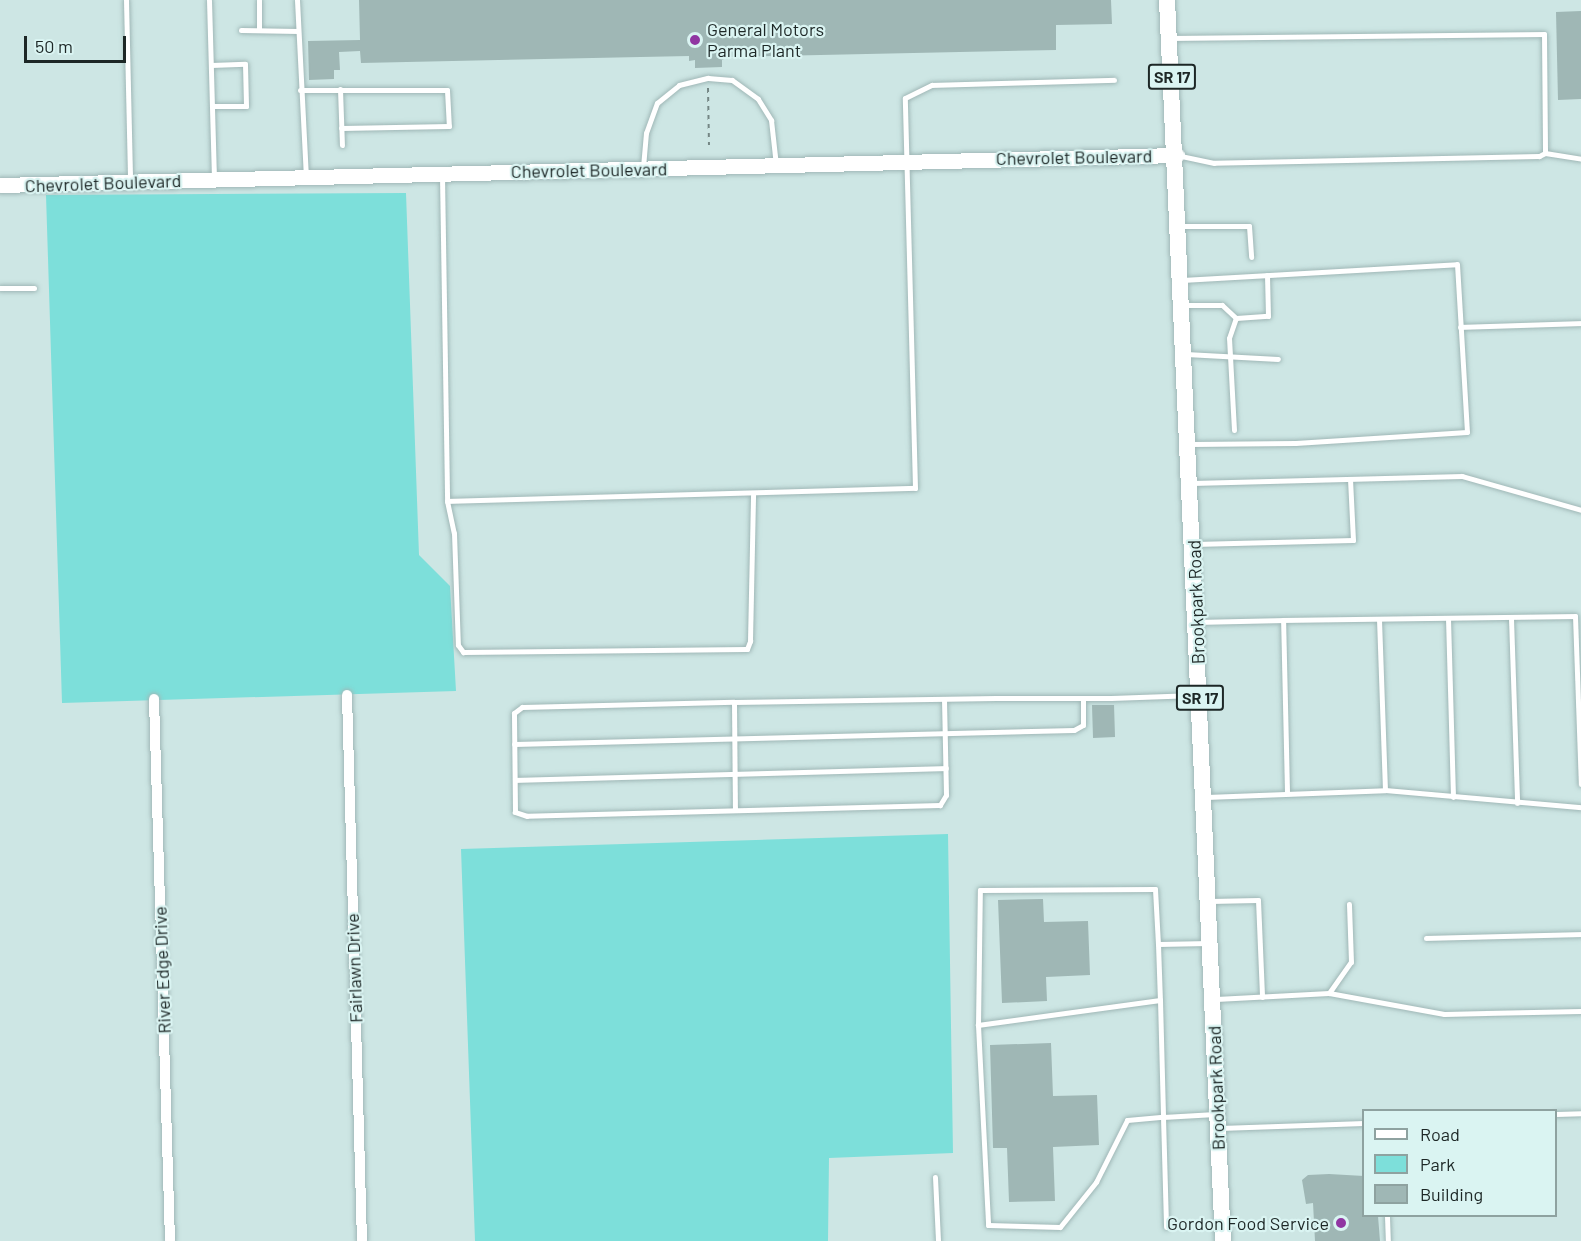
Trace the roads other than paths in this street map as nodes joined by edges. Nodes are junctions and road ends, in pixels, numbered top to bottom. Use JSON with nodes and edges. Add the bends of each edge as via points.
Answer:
{"nodes":[{"id":1,"x":126,"y":0,"type":"edge"},
{"id":2,"x":209,"y":0,"type":"edge"},
{"id":3,"x":259,"y":0,"type":"edge"},
{"id":4,"x":297,"y":0,"type":"edge"},
{"id":5,"x":1167,"y":0,"type":"edge"},
{"id":6,"x":241,"y":30,"type":"dead end"},
{"id":7,"x":259,"y":30,"type":"junction"},
{"id":8,"x":298,"y":31,"type":"junction"},
{"id":9,"x":1170,"y":38,"type":"junction"},
{"id":10,"x":211,"y":65,"type":"junction"},
{"id":11,"x":1114,"y":80,"type":"dead end"},
{"id":12,"x":340,"y":89,"type":"junction"},
{"id":13,"x":300,"y":90,"type":"junction"},
{"id":14,"x":212,"y":106,"type":"junction"},
{"id":15,"x":341,"y":128,"type":"junction"},
{"id":16,"x":342,"y":146,"type":"dead end"},
{"id":17,"x":1545,"y":153,"type":"junction"},
{"id":18,"x":1177,"y":155,"type":"junction"},
{"id":19,"x":1581,"y":159,"type":"edge"},
{"id":20,"x":907,"y":162,"type":"junction"},
{"id":21,"x":777,"y":165,"type":"junction"},
{"id":22,"x":643,"y":168,"type":"junction"},
{"id":23,"x":441,"y":174,"type":"junction"},
{"id":24,"x":306,"y":177,"type":"junction"},
{"id":25,"x":214,"y":180,"type":"junction"},
{"id":26,"x":130,"y":182,"type":"junction"},
{"id":27,"x":0,"y":185,"type":"edge"},
{"id":28,"x":1180,"y":226,"type":"junction"},
{"id":29,"x":1251,"y":257,"type":"dead end"},
{"id":30,"x":1267,"y":275,"type":"junction"},
{"id":31,"x":1182,"y":280,"type":"junction"},
{"id":32,"x":0,"y":288,"type":"edge"},
{"id":33,"x":34,"y":288,"type":"dead end"},
{"id":34,"x":1183,"y":305,"type":"junction"},
{"id":35,"x":1236,"y":318,"type":"junction"},
{"id":36,"x":1581,"y":323,"type":"edge"},
{"id":37,"x":1460,"y":327,"type":"junction"},
{"id":38,"x":1185,"y":354,"type":"junction"},
{"id":39,"x":1230,"y":356,"type":"junction"},
{"id":40,"x":1278,"y":359,"type":"dead end"},
{"id":41,"x":1234,"y":430,"type":"dead end"},
{"id":42,"x":1189,"y":444,"type":"junction"},
{"id":43,"x":1350,"y":479,"type":"junction"},
{"id":44,"x":1191,"y":483,"type":"junction"},
{"id":45,"x":753,"y":493,"type":"junction"},
{"id":46,"x":447,"y":501,"type":"junction"},
{"id":47,"x":1581,"y":510,"type":"edge"},
{"id":48,"x":1193,"y":544,"type":"junction"},
{"id":49,"x":1448,"y":618,"type":"junction"},
{"id":50,"x":1511,"y":618,"type":"junction"},
{"id":51,"x":1379,"y":619,"type":"junction"},
{"id":52,"x":1283,"y":620,"type":"junction"},
{"id":53,"x":1197,"y":622,"type":"junction"},
{"id":54,"x":347,"y":695,"type":"dead end"},
{"id":55,"x":1200,"y":695,"type":"junction"},
{"id":56,"x":1083,"y":698,"type":"junction"},
{"id":57,"x":154,"y":699,"type":"dead end"},
{"id":58,"x":944,"y":699,"type":"junction"},
{"id":59,"x":734,"y":702,"type":"junction"},
{"id":60,"x":945,"y":733,"type":"junction"},
{"id":61,"x":735,"y":738,"type":"junction"},
{"id":62,"x":514,"y":744,"type":"junction"},
{"id":63,"x":946,"y":768,"type":"junction"},
{"id":64,"x":735,"y":775,"type":"junction"},
{"id":65,"x":515,"y":780,"type":"junction"},
{"id":66,"x":1581,"y":784,"type":"edge"},
{"id":67,"x":1385,"y":790,"type":"junction"},
{"id":68,"x":1287,"y":792,"type":"junction"},
{"id":69,"x":1453,"y":796,"type":"junction"},
{"id":70,"x":1204,"y":797,"type":"junction"},
{"id":71,"x":1517,"y":803,"type":"junction"},
{"id":72,"x":1581,"y":807,"type":"edge"},
{"id":73,"x":735,"y":810,"type":"junction"},
{"id":74,"x":1209,"y":901,"type":"junction"},
{"id":75,"x":1349,"y":904,"type":"dead end"},
{"id":76,"x":1581,"y":934,"type":"edge"},
{"id":77,"x":1426,"y":938,"type":"dead end"},
{"id":78,"x":1210,"y":943,"type":"junction"},
{"id":79,"x":1158,"y":944,"type":"junction"},
{"id":80,"x":1329,"y":993,"type":"junction"},
{"id":81,"x":1263,"y":996,"type":"junction"},
{"id":82,"x":1213,"y":999,"type":"junction"},
{"id":83,"x":1160,"y":1000,"type":"junction"},
{"id":84,"x":1581,"y":1011,"type":"edge"},
{"id":85,"x":978,"y":1025,"type":"junction"},
{"id":86,"x":1581,"y":1113,"type":"edge"},
{"id":87,"x":1557,"y":1114,"type":"edge"},
{"id":88,"x":1162,"y":1117,"type":"junction"},
{"id":89,"x":1218,"y":1121,"type":"junction"},
{"id":90,"x":1362,"y":1123,"type":"edge"},
{"id":91,"x":935,"y":1177,"type":"dead end"},
{"id":92,"x":1387,"y":1217,"type":"edge"},
{"id":93,"x":1166,"y":1227,"type":"dead end"},
{"id":94,"x":170,"y":1241,"type":"edge"},
{"id":95,"x":362,"y":1241,"type":"edge"},
{"id":96,"x":938,"y":1241,"type":"edge"},
{"id":97,"x":1223,"y":1241,"type":"edge"},
{"id":98,"x":1388,"y":1241,"type":"edge"}],
"edges":[{"from":1,"to":26,"type":"lane"},
{"from":2,"to":10,"type":"lane"},
{"from":3,"to":7,"type":"lane"},
{"from":4,"to":8,"type":"lane"},
{"from":5,"to":9,"type":"main road","name":"Brookpark Road","number":"SR 17"},
{"from":6,"to":7,"type":"lane"},
{"from":7,"to":8,"type":"lane"},
{"from":8,"to":13,"type":"lane"},
{"from":9,"to":17,"type":"lane","via":[[1544,34]]},
{"from":9,"to":18,"type":"main road","name":"Brookpark Road","number":"SR 17"},
{"from":10,"to":14,"type":"lane"},
{"from":10,"to":14,"type":"lane","via":[[245,64],[246,106]]},
{"from":11,"to":20,"type":"lane","via":[[932,85],[904,98]]},
{"from":12,"to":13,"type":"lane"},
{"from":12,"to":15,"type":"lane"},
{"from":12,"to":15,"type":"lane","via":[[447,90],[449,126]]},
{"from":13,"to":24,"type":"lane"},
{"from":14,"to":25,"type":"lane"},
{"from":15,"to":16,"type":"lane"},
{"from":17,"to":18,"type":"lane","via":[[1214,163]]},
{"from":17,"to":19,"type":"lane"},
{"from":18,"to":20,"type":"main road","name":"Chevrolet Boulevard"},
{"from":18,"to":28,"type":"main road","name":"Brookpark Road","number":"SR 17"},
{"from":20,"to":21,"type":"main road","name":"Chevrolet Boulevard"},
{"from":20,"to":45,"type":"lane","via":[[915,488]]},
{"from":21,"to":22,"type":"main road","name":"Chevrolet Boulevard"},
{"from":21,"to":22,"type":"lane","via":[[771,120],[758,99],[732,80],[708,78],[679,85],[657,102],[646,133]]},
{"from":22,"to":23,"type":"main road","name":"Chevrolet Boulevard"},
{"from":23,"to":24,"type":"main road","name":"Chevrolet Boulevard"},
{"from":23,"to":46,"type":"lane"},
{"from":24,"to":25,"type":"main road","name":"Chevrolet Boulevard"},
{"from":25,"to":26,"type":"main road","name":"Chevrolet Boulevard"},
{"from":26,"to":27,"type":"main road","name":"Chevrolet Boulevard"},
{"from":28,"to":29,"type":"lane","via":[[1249,226]]},
{"from":28,"to":31,"type":"main road","name":"Brookpark Road","number":"SR 17"},
{"from":30,"to":31,"type":"lane"},
{"from":30,"to":35,"type":"lane","via":[[1268,316]]},
{"from":30,"to":37,"type":"lane","via":[[1457,264]]},
{"from":31,"to":34,"type":"main road","name":"Brookpark Road","number":"SR 17"},
{"from":32,"to":33,"type":"lane"},
{"from":34,"to":35,"type":"lane","via":[[1222,305]]},
{"from":34,"to":38,"type":"main road","name":"Brookpark Road","number":"SR 17"},
{"from":35,"to":39,"type":"lane","via":[[1229,338]]},
{"from":36,"to":37,"type":"lane"},
{"from":37,"to":42,"type":"lane","via":[[1467,432],[1295,443]]},
{"from":38,"to":39,"type":"lane"},
{"from":38,"to":42,"type":"main road","name":"Brookpark Road","number":"SR 17"},
{"from":39,"to":40,"type":"lane"},
{"from":39,"to":41,"type":"lane"},
{"from":42,"to":44,"type":"main road","name":"Brookpark Road","number":"SR 17"},
{"from":43,"to":44,"type":"lane"},
{"from":43,"to":47,"type":"lane","via":[[1462,476]]},
{"from":43,"to":48,"type":"lane","via":[[1353,540]]},
{"from":44,"to":48,"type":"main road","name":"Brookpark Road","number":"SR 17"},
{"from":45,"to":46,"type":"lane"},
{"from":45,"to":46,"type":"lane","via":[[747,649],[463,652],[458,645],[454,533]]},
{"from":48,"to":53,"type":"main road","name":"Brookpark Road","number":"SR 17"},
{"from":49,"to":50,"type":"lane"},
{"from":49,"to":51,"type":"lane"},
{"from":49,"to":69,"type":"lane"},
{"from":50,"to":66,"type":"lane","via":[[1575,616]]},
{"from":50,"to":71,"type":"lane"},
{"from":51,"to":52,"type":"lane"},
{"from":51,"to":67,"type":"lane"},
{"from":52,"to":53,"type":"lane"},
{"from":52,"to":68,"type":"lane"},
{"from":53,"to":55,"type":"main road","name":"Brookpark Road","number":"SR 17"},
{"from":54,"to":95,"type":"street","name":"Fairlawn Drive"},
{"from":55,"to":56,"type":"lane"},
{"from":55,"to":70,"type":"main road","name":"Brookpark Road","number":"SR 17"},
{"from":56,"to":58,"type":"lane"},
{"from":56,"to":60,"type":"lane","via":[[1080,729]]},
{"from":57,"to":94,"type":"street","name":"River Edge Drive"},
{"from":58,"to":59,"type":"lane"},
{"from":58,"to":60,"type":"lane"},
{"from":59,"to":61,"type":"lane"},
{"from":59,"to":62,"type":"lane","via":[[522,707],[514,713]]},
{"from":60,"to":61,"type":"lane"},
{"from":60,"to":63,"type":"lane"},
{"from":61,"to":62,"type":"lane"},
{"from":61,"to":64,"type":"lane"},
{"from":62,"to":65,"type":"lane"},
{"from":63,"to":64,"type":"lane"},
{"from":63,"to":73,"type":"lane","via":[[946,795],[940,805]]},
{"from":64,"to":65,"type":"lane"},
{"from":64,"to":73,"type":"lane"},
{"from":65,"to":73,"type":"lane","via":[[515,812],[519,816]]},
{"from":67,"to":68,"type":"lane"},
{"from":67,"to":69,"type":"lane"},
{"from":68,"to":70,"type":"lane"},
{"from":69,"to":71,"type":"lane"},
{"from":70,"to":74,"type":"main road","name":"Brookpark Road","number":"SR 17"},
{"from":71,"to":72,"type":"lane"},
{"from":74,"to":78,"type":"main road","name":"Brookpark Road","number":"SR 17"},
{"from":74,"to":81,"type":"lane","via":[[1258,900]]},
{"from":75,"to":80,"type":"lane","via":[[1351,962]]},
{"from":76,"to":77,"type":"lane"},
{"from":78,"to":79,"type":"lane"},
{"from":78,"to":82,"type":"main road","name":"Brookpark Road","number":"SR 17"},
{"from":79,"to":83,"type":"lane"},
{"from":79,"to":85,"type":"lane","via":[[1155,889],[980,890]]},
{"from":80,"to":81,"type":"lane"},
{"from":80,"to":84,"type":"lane","via":[[1444,1014]]},
{"from":81,"to":82,"type":"lane"},
{"from":82,"to":89,"type":"main road","name":"Brookpark Road","number":"SR 17"},
{"from":83,"to":85,"type":"lane"},
{"from":83,"to":88,"type":"lane"},
{"from":85,"to":88,"type":"lane","via":[[988,1225],[1060,1227],[1096,1182],[1127,1120]]},
{"from":86,"to":87,"type":"lane"},
{"from":88,"to":89,"type":"lane"},
{"from":88,"to":93,"type":"lane"},
{"from":89,"to":90,"type":"lane"},
{"from":89,"to":97,"type":"main road","name":"Brookpark Road","number":"SR 17"},
{"from":91,"to":96,"type":"lane"},
{"from":92,"to":98,"type":"lane"}]}
